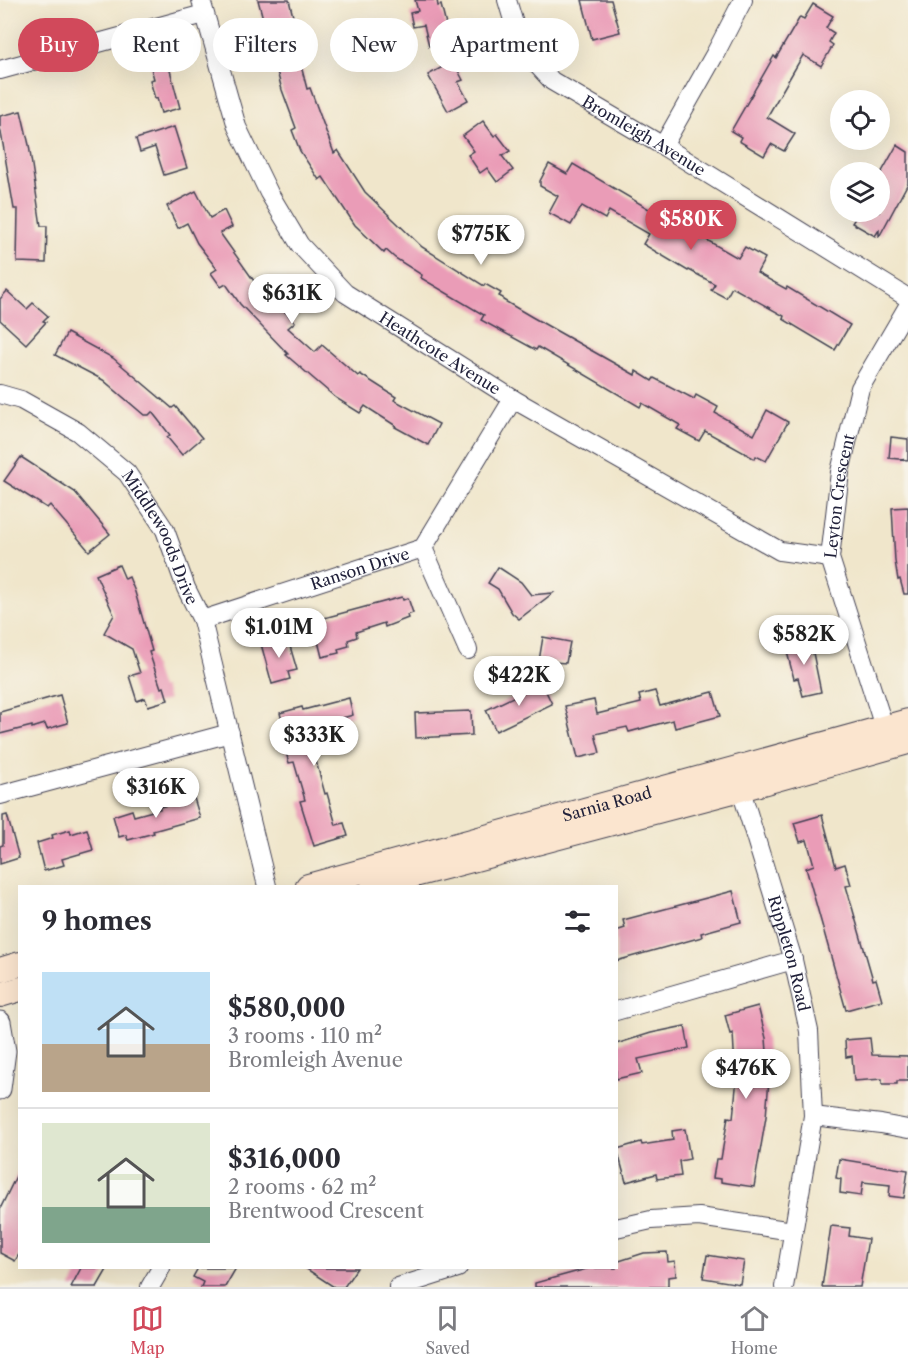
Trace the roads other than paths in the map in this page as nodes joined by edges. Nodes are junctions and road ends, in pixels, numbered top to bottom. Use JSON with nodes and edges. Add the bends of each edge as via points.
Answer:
{"nodes":[{"id":1,"x":507,"y":0,"type":"edge"},
{"id":2,"x":743,"y":0,"type":"edge"},
{"id":3,"x":202,"y":7,"type":"edge"},
{"id":4,"x":0,"y":70,"type":"edge"},
{"id":5,"x":663,"y":146,"type":"junction"},
{"id":6,"x":908,"y":298,"type":"edge"},
{"id":7,"x":908,"y":306,"type":"edge"},
{"id":8,"x":0,"y":394,"type":"edge"},
{"id":9,"x":513,"y":399,"type":"junction"},
{"id":10,"x":423,"y":548,"type":"junction"},
{"id":11,"x":830,"y":558,"type":"junction"},
{"id":12,"x":202,"y":620,"type":"junction"},
{"id":13,"x":468,"y":650,"type":"dead end"},
{"id":14,"x":908,"y":721,"type":"edge"},
{"id":15,"x":884,"y":728,"type":"junction"},
{"id":16,"x":230,"y":733,"type":"junction"},
{"id":17,"x":908,"y":742,"type":"edge"},
{"id":18,"x":738,"y":779,"type":"junction"},
{"id":19,"x":0,"y":795,"type":"edge"},
{"id":20,"x":267,"y":885,"type":"edge"},
{"id":21,"x":312,"y":885,"type":"edge"},
{"id":22,"x":375,"y":885,"type":"edge"},
{"id":23,"x":793,"y":960,"type":"junction"},
{"id":24,"x":18,"y":965,"type":"edge"},
{"id":25,"x":0,"y":970,"type":"edge"},
{"id":26,"x":18,"y":990,"type":"edge"},
{"id":27,"x":0,"y":994,"type":"edge"},
{"id":28,"x":618,"y":1010,"type":"edge"},
{"id":29,"x":0,"y":1022,"type":"edge"},
{"id":30,"x":0,"y":1089,"type":"edge"},
{"id":31,"x":813,"y":1116,"type":"junction"},
{"id":32,"x":908,"y":1129,"type":"edge"},
{"id":33,"x":618,"y":1228,"type":"edge"},
{"id":34,"x":793,"y":1231,"type":"junction"},
{"id":35,"x":160,"y":1269,"type":"edge"},
{"id":36,"x":455,"y":1269,"type":"edge"},
{"id":37,"x":150,"y":1287,"type":"edge"},
{"id":38,"x":398,"y":1287,"type":"edge"},
{"id":39,"x":784,"y":1287,"type":"edge"}],
"edges":[{"from":1,"to":5,"type":"street","name":"Bromleigh Avenue","via":[[514,27],[532,59],[552,81]]},
{"from":2,"to":5,"type":"street"},
{"from":3,"to":4,"type":"street"},
{"from":3,"to":9,"type":"street","name":"Heathcote Avenue","via":[[237,127],[300,245],[345,293]]},
{"from":5,"to":6,"type":"street","name":"Bromleigh Avenue"},
{"from":7,"to":11,"type":"street","name":"Leyton Crescent","via":[[860,388],[840,472]]},
{"from":8,"to":12,"type":"street","name":"Middlewoods Drive","via":[[21,400],[78,432],[127,474],[165,531]]},
{"from":9,"to":10,"type":"street","name":"Ranson Drive"},
{"from":9,"to":11,"type":"street","name":"Heathcote Avenue","via":[[780,551]]},
{"from":10,"to":12,"type":"street","name":"Ranson Drive"},
{"from":10,"to":13,"type":"street"},
{"from":11,"to":15,"type":"street","name":"Leyton Crescent"},
{"from":12,"to":16,"type":"street","name":"Middlewoods Drive"},
{"from":14,"to":15,"type":"main road","name":"Sarnia Road"},
{"from":15,"to":18,"type":"main road","name":"Sarnia Road"},
{"from":16,"to":19,"type":"street"},
{"from":16,"to":20,"type":"street","name":"Middlewoods Drive"},
{"from":17,"to":18,"type":"main road","name":"Sarnia Road"},
{"from":18,"to":21,"type":"main road","name":"Sarnia Road"},
{"from":18,"to":22,"type":"main road","name":"Sarnia Road"},
{"from":18,"to":23,"type":"street","name":"Rippleton Road"},
{"from":23,"to":28,"type":"street"},
{"from":23,"to":31,"type":"street","name":"Rippleton Road","via":[[809,1031]]},
{"from":24,"to":25,"type":"main road"},
{"from":26,"to":27,"type":"main road"},
{"from":29,"to":30,"type":"street","via":[[5,1051]]},
{"from":31,"to":32,"type":"street"},
{"from":31,"to":34,"type":"street","name":"Rippleton Road"},
{"from":33,"to":34,"type":"street","via":[[699,1216]]},
{"from":34,"to":39,"type":"street","name":"Rippleton Road"},
{"from":35,"to":37,"type":"street"},
{"from":36,"to":38,"type":"street"}]}
